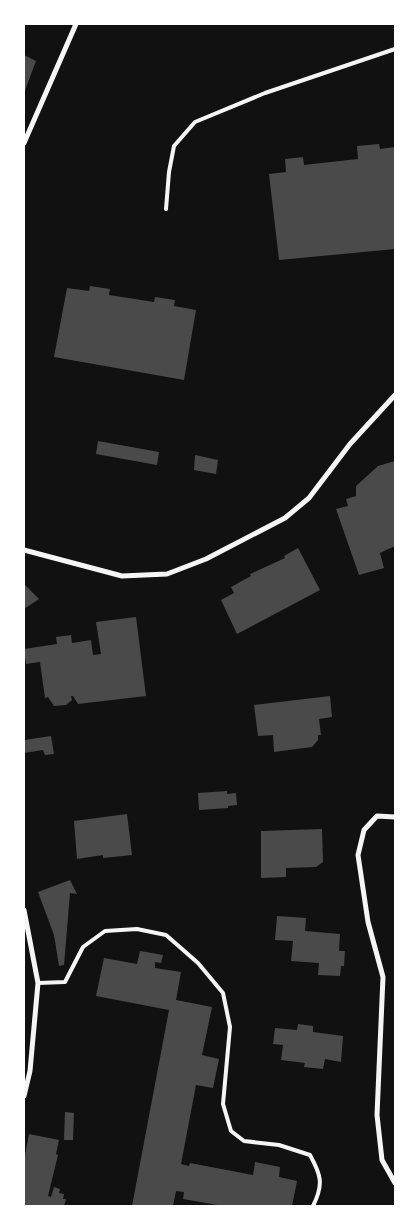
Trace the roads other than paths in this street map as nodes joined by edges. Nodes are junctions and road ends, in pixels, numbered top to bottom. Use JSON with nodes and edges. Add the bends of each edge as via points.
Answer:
{"nodes":[{"id":1,"x":76,"y":24,"type":"edge"},
{"id":2,"x":395,"y":49,"type":"edge"},
{"id":3,"x":24,"y":143,"type":"edge"},
{"id":4,"x":166,"y":209,"type":"dead end"},
{"id":5,"x":395,"y":395,"type":"edge"},
{"id":6,"x":24,"y":550,"type":"edge"},
{"id":7,"x":395,"y":817,"type":"edge"},
{"id":8,"x":24,"y":910,"type":"edge"},
{"id":9,"x":38,"y":983,"type":"junction"},
{"id":10,"x":24,"y":1096,"type":"edge"},
{"id":11,"x":395,"y":1183,"type":"edge"},
{"id":12,"x":313,"y":1206,"type":"edge"}],
"edges":[{"from":1,"to":3,"type":"street"},
{"from":2,"to":4,"type":"lane","via":[[265,93],[195,122],[174,146]]},
{"from":5,"to":6,"type":"street","via":[[350,444],[310,498],[285,518],[206,559],[167,574],[122,576]]},
{"from":7,"to":11,"type":"street","via":[[378,816],[364,830],[358,855],[368,922],[383,977],[377,1115],[382,1160]]},
{"from":8,"to":9,"type":"street"},
{"from":9,"to":10,"type":"street","via":[[30,1071]]},
{"from":9,"to":12,"type":"lane","via":[[65,982],[83,947],[105,930],[137,929],[166,935],[198,963],[223,993],[230,1027],[223,1104],[231,1131],[244,1141],[310,1155],[320,1173],[319,1194]]}]}
